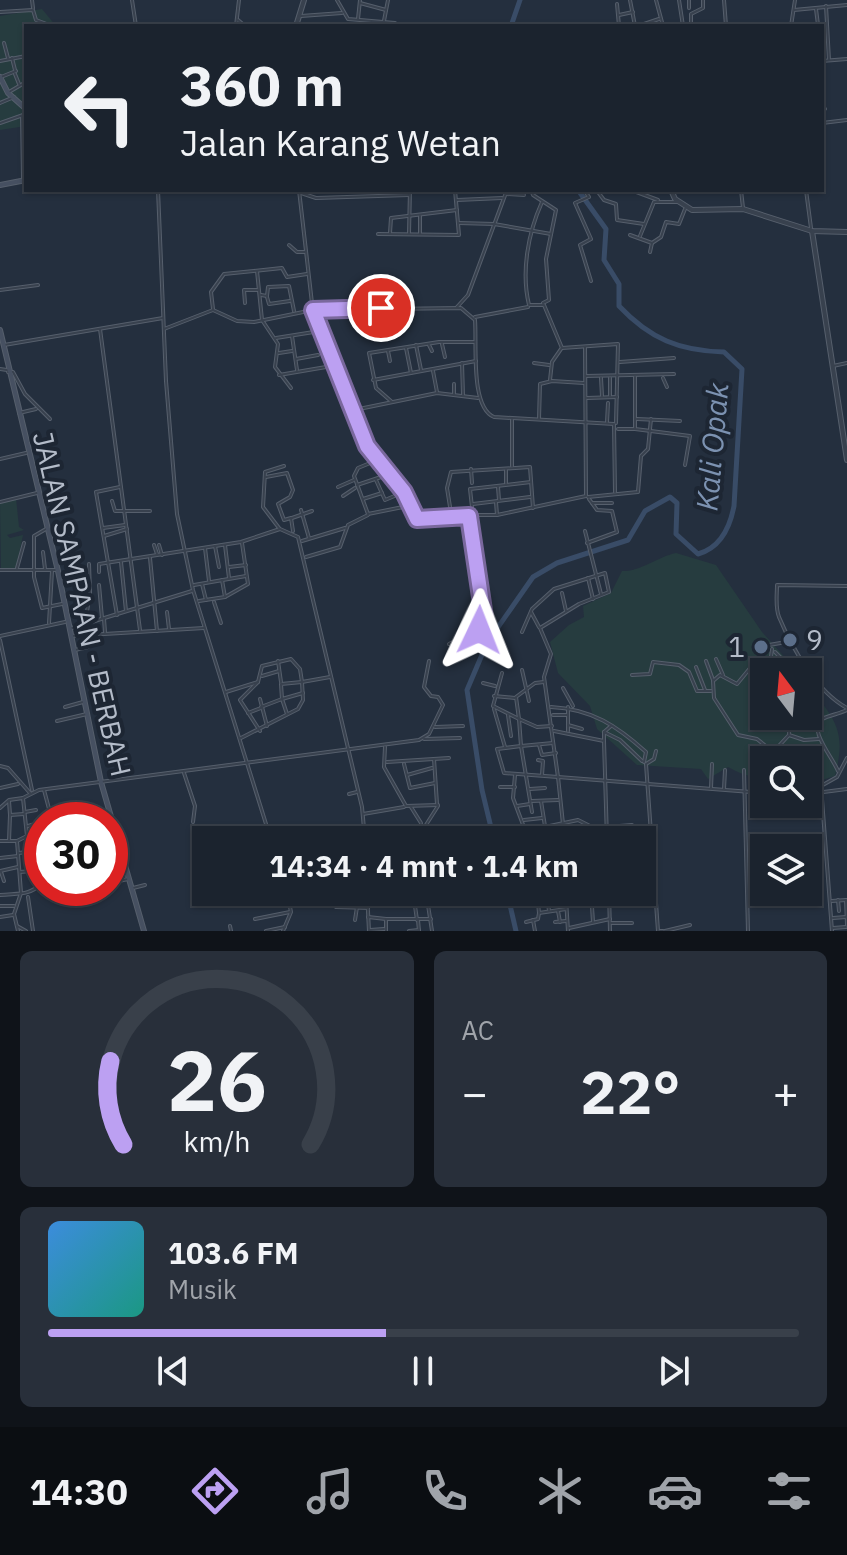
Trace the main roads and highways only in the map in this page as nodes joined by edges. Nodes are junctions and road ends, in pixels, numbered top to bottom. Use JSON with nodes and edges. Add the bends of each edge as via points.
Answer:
{"nodes":[{"id":1,"x":0,"y":77,"type":"edge"},
{"id":2,"x":2,"y":87,"type":"edge"},
{"id":3,"x":24,"y":112,"type":"edge"},
{"id":4,"x":24,"y":180,"type":"edge"},
{"id":5,"x":0,"y":185,"type":"edge"},
{"id":6,"x":0,"y":330,"type":"edge"},
{"id":7,"x":105,"y":802,"type":"edge"},
{"id":8,"x":128,"y":876,"type":"edge"},
{"id":9,"x":144,"y":931,"type":"edge"}],
"edges":[{"from":1,"to":2,"type":"main road"},
{"from":2,"to":3,"type":"main road"},
{"from":4,"to":5,"type":"main road"},
{"from":6,"to":7,"type":"main road","name":"JALAN SAMPAAN - BERBAH"},
{"from":8,"to":9,"type":"main road","name":"JALAN SAMPAAN - BERBAH"}]}
